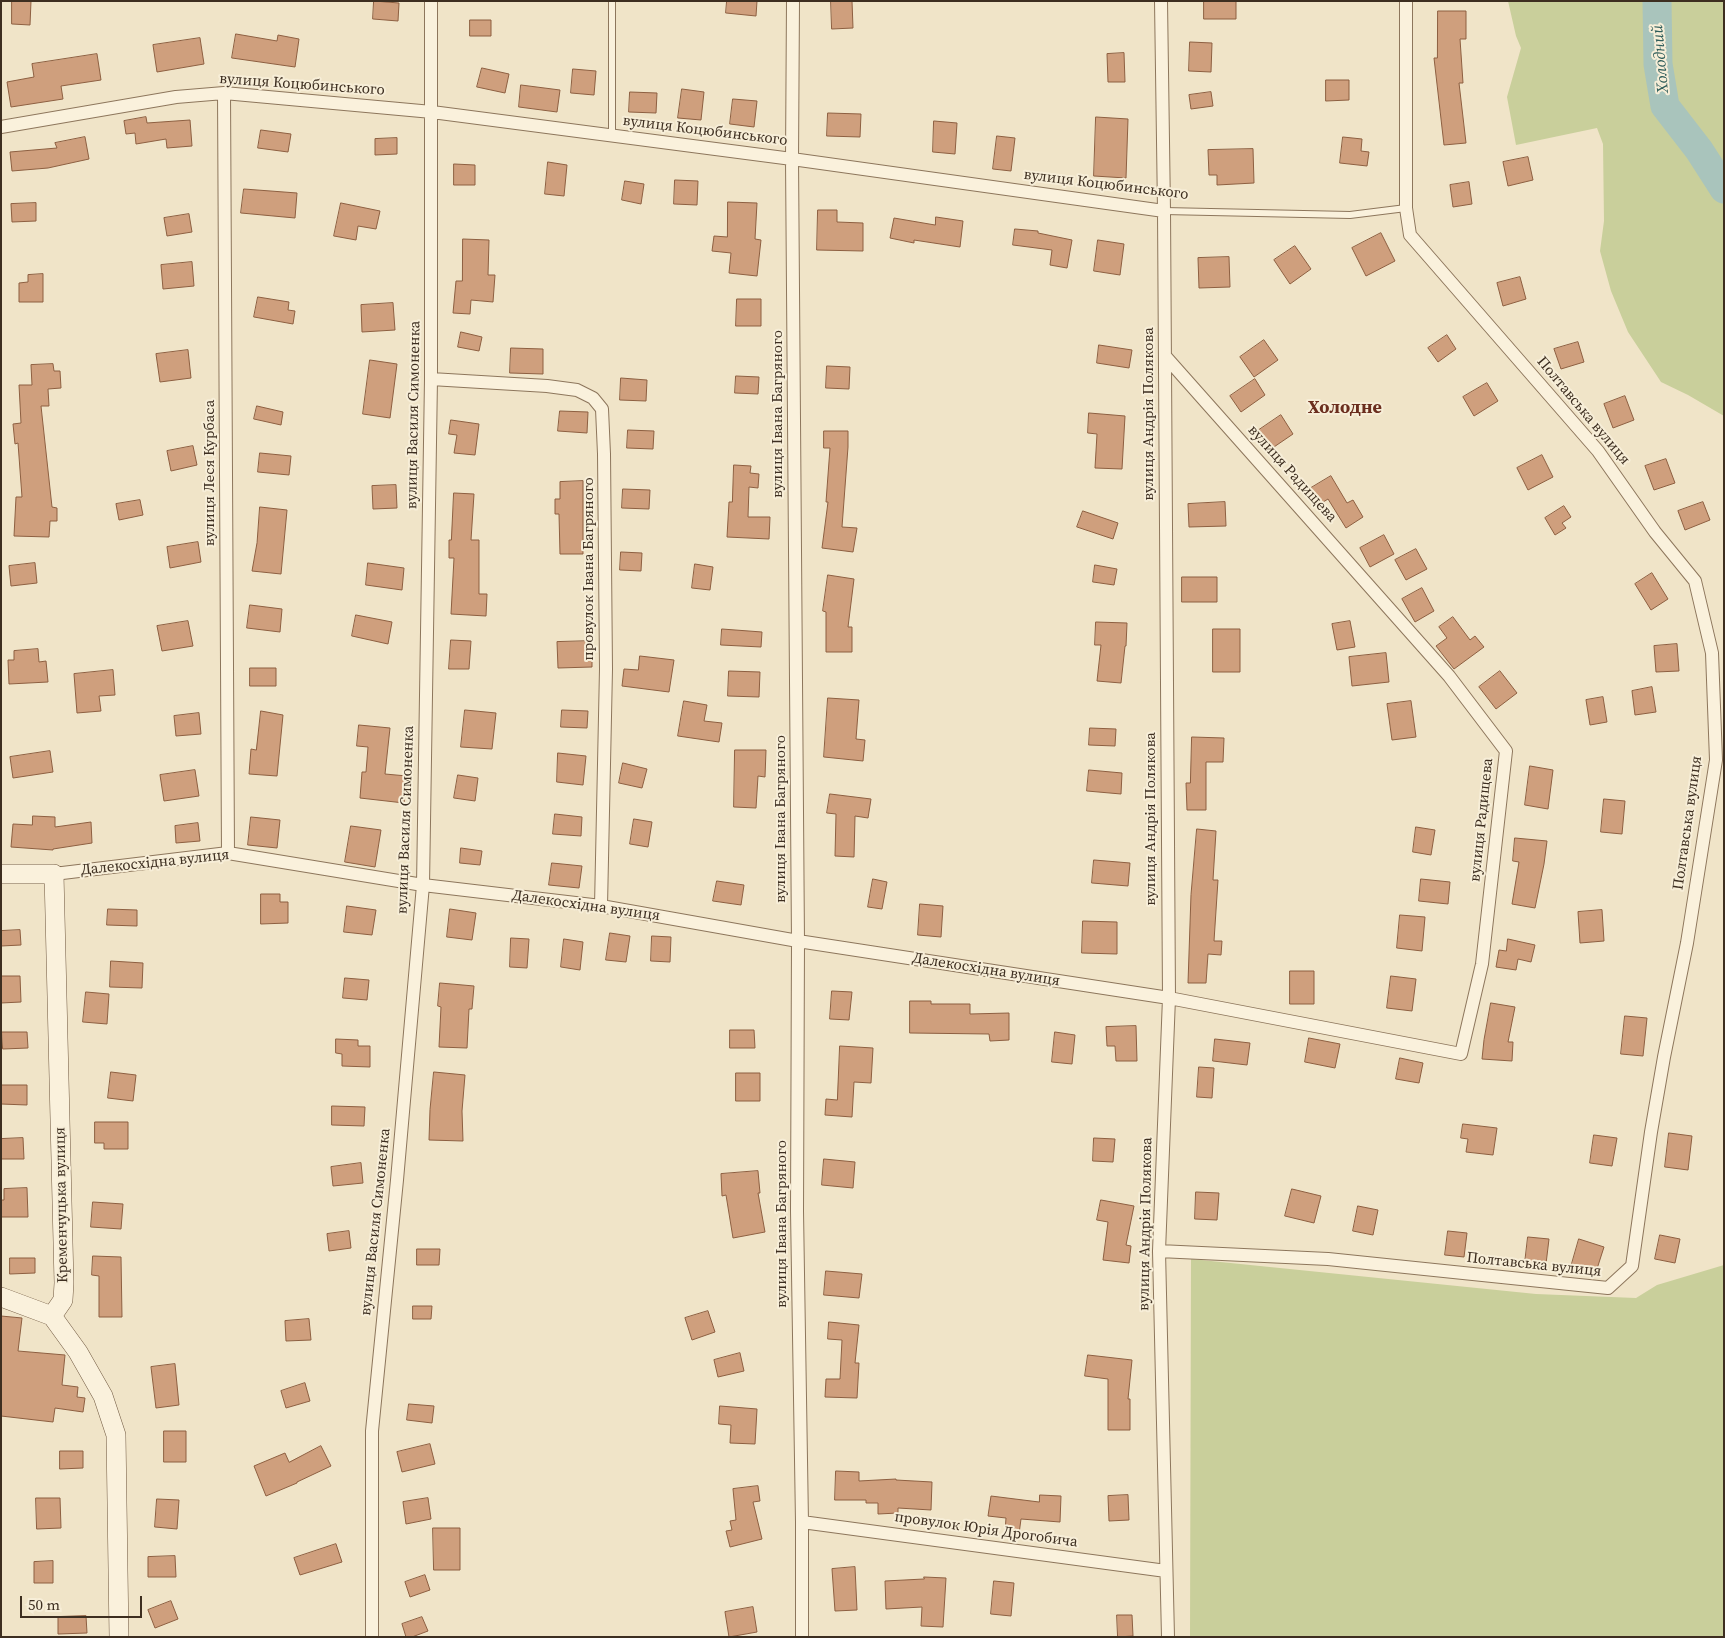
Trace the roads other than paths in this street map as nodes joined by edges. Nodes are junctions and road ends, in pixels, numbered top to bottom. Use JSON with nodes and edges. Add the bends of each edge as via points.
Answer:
{"nodes":[{"id":1,"x":431,"y":1,"type":"edge"},
{"id":2,"x":612,"y":1,"type":"edge"},
{"id":3,"x":793,"y":1,"type":"edge"},
{"id":4,"x":1161,"y":1,"type":"edge"},
{"id":5,"x":1406,"y":1,"type":"edge"},
{"id":6,"x":224,"y":93,"type":"junction"},
{"id":7,"x":432,"y":112,"type":"junction"},
{"id":8,"x":1,"y":127,"type":"edge"},
{"id":9,"x":612,"y":135,"type":"junction"},
{"id":10,"x":792,"y":158,"type":"junction"},
{"id":11,"x":1406,"y":208,"type":"junction"},
{"id":12,"x":1164,"y":211,"type":"junction"},
{"id":13,"x":1165,"y":356,"type":"junction"},
{"id":14,"x":431,"y":379,"type":"junction"},
{"id":15,"x":228,"y":853,"type":"junction"},
{"id":16,"x":1,"y":874,"type":"edge"},
{"id":17,"x":54,"y":874,"type":"junction"},
{"id":18,"x":423,"y":885,"type":"junction"},
{"id":19,"x":602,"y":906,"type":"junction"},
{"id":20,"x":798,"y":940,"type":"junction"},
{"id":21,"x":1169,"y":998,"type":"junction"},
{"id":22,"x":1159,"y":1250,"type":"junction"},
{"id":23,"x":1,"y":1297,"type":"edge"},
{"id":24,"x":52,"y":1316,"type":"junction"},
{"id":25,"x":802,"y":1522,"type":"junction"},
{"id":26,"x":1166,"y":1571,"type":"junction"},
{"id":27,"x":120,"y":1637,"type":"edge"},
{"id":28,"x":372,"y":1637,"type":"edge"},
{"id":29,"x":802,"y":1637,"type":"edge"},
{"id":30,"x":1168,"y":1637,"type":"edge"}],
"edges":[{"from":1,"to":7,"type":"street","name":"вулиця Василя Симоненка"},
{"from":2,"to":9,"type":"lane"},
{"from":3,"to":10,"type":"street","name":"вулиця Івана Багряного"},
{"from":4,"to":12,"type":"street","name":"вулиця Андрія Полякова"},
{"from":5,"to":11,"type":"street","name":"Полтавська вулиця"},
{"from":6,"to":7,"type":"street","name":"вулиця Коцюбинського"},
{"from":6,"to":8,"type":"street","name":"вулиця Коцюбинського","via":[[176,97]]},
{"from":6,"to":15,"type":"street","name":"вулиця Леся Курбаса"},
{"from":7,"to":9,"type":"street","name":"вулиця Коцюбинського"},
{"from":7,"to":14,"type":"street","name":"вулиця Василя Симоненка"},
{"from":9,"to":10,"type":"street","name":"вулиця Коцюбинського"},
{"from":10,"to":12,"type":"street","name":"вулиця Коцюбинського"},
{"from":10,"to":20,"type":"street","name":"вулиця Івана Багряного"},
{"from":11,"to":12,"type":"lane","name":"вулиця Коцюбинського","via":[[1350,215]]},
{"from":11,"to":22,"type":"street","name":"Полтавська вулиця","via":[[1410,235],[1598,451],[1655,532],[1695,581],[1712,653],[1716,760],[1687,943],[1650,1132],[1632,1266],[1608,1288],[1328,1259]]},
{"from":12,"to":13,"type":"street","name":"вулиця Андрія Полякова"},
{"from":13,"to":21,"type":"street","name":"вулиця Андрія Полякова"},
{"from":13,"to":21,"type":"street","name":"вулиця Радищева","via":[[1449,676],[1506,751],[1482,964],[1460,1054]]},
{"from":14,"to":18,"type":"street","name":"вулиця Василя Симоненка"},
{"from":14,"to":19,"type":"street","name":"провулок Івана Багряного","via":[[577,390],[593,398],[602,409],[606,670]]},
{"from":15,"to":17,"type":"street","name":"Далекосхідна вулиця"},
{"from":15,"to":18,"type":"street","name":"Далекосхідна вулиця"},
{"from":16,"to":17,"type":"street","name":"Далекосхідна вулиця"},
{"from":17,"to":24,"type":"street","name":"Кременчуцька вулиця","via":[[64,1282],[62,1300]]},
{"from":18,"to":19,"type":"street","name":"Далекосхідна вулиця"},
{"from":18,"to":28,"type":"street","name":"вулиця Василя Симоненка","via":[[372,1431]]},
{"from":19,"to":20,"type":"street","name":"Далекосхідна вулиця"},
{"from":20,"to":21,"type":"street","name":"Далекосхідна вулиця"},
{"from":20,"to":25,"type":"street","name":"вулиця Івана Багряного","via":[[797,1211]]},
{"from":21,"to":22,"type":"street","name":"вулиця Андрія Полякова"},
{"from":22,"to":26,"type":"street","name":"вулиця Андрія Полякова"},
{"from":23,"to":24,"type":"street"},
{"from":24,"to":27,"type":"street","via":[[78,1352],[103,1396],[116,1434]]},
{"from":25,"to":26,"type":"street","name":"провулок Юрія Дрогобича"},
{"from":25,"to":29,"type":"street","name":"вулиця Івана Багряного"},
{"from":26,"to":30,"type":"street","name":"вулиця Андрія Полякова"}]}
